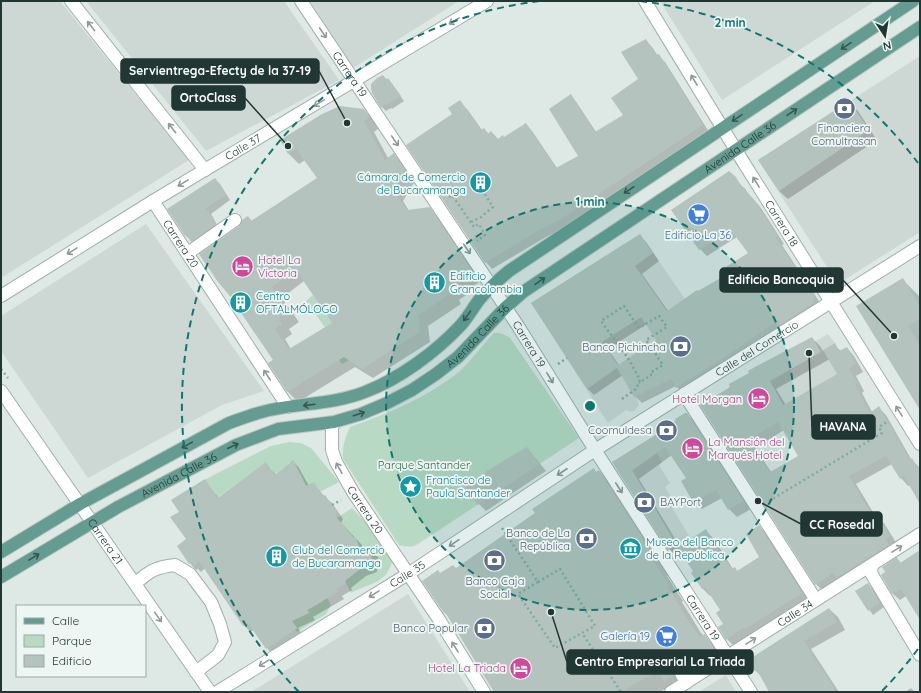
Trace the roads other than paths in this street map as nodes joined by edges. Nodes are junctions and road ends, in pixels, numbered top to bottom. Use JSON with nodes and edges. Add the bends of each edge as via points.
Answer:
{"nodes":[{"id":1,"x":71,"y":1,"type":"edge"},
{"id":2,"x":301,"y":1,"type":"edge"},
{"id":3,"x":487,"y":1,"type":"edge"},
{"id":4,"x":645,"y":1,"type":"edge"},
{"id":5,"x":913,"y":1,"type":"edge"},
{"id":6,"x":920,"y":27,"type":"edge"},
{"id":7,"x":354,"y":82,"type":"junction"},
{"id":8,"x":723,"y":128,"type":"junction"},
{"id":9,"x":736,"y":150,"type":"junction"},
{"id":10,"x":205,"y":170,"type":"junction"},
{"id":11,"x":153,"y":201,"type":"junction"},
{"id":12,"x":235,"y":220,"type":"dead end"},
{"id":13,"x":920,"y":246,"type":"edge"},
{"id":14,"x":188,"y":253,"type":"junction"},
{"id":15,"x":492,"y":286,"type":"junction"},
{"id":16,"x":1,"y":296,"type":"edge"},
{"id":17,"x":831,"y":302,"type":"junction"},
{"id":18,"x":506,"y":307,"type":"junction"},
{"id":19,"x":1,"y":391,"type":"edge"},
{"id":20,"x":684,"y":394,"type":"junction"},
{"id":21,"x":288,"y":407,"type":"junction"},
{"id":22,"x":334,"y":422,"type":"junction"},
{"id":23,"x":920,"y":444,"type":"edge"},
{"id":24,"x":595,"y":450,"type":"junction"},
{"id":25,"x":80,"y":504,"type":"junction"},
{"id":26,"x":92,"y":522,"type":"junction"},
{"id":27,"x":920,"y":534,"type":"edge"},
{"id":28,"x":1,"y":552,"type":"edge"},
{"id":29,"x":872,"y":565,"type":"junction"},
{"id":30,"x":408,"y":574,"type":"junction"},
{"id":31,"x":1,"y":577,"type":"edge"},
{"id":32,"x":135,"y":584,"type":"junction"},
{"id":33,"x":816,"y":600,"type":"junction"},
{"id":34,"x":920,"y":655,"type":"edge"},
{"id":35,"x":728,"y":656,"type":"junction"},
{"id":36,"x":676,"y":664,"type":"dead end"},
{"id":37,"x":196,"y":672,"type":"junction"},
{"id":38,"x":686,"y":683,"type":"junction"},
{"id":39,"x":210,"y":692,"type":"edge"},
{"id":40,"x":217,"y":692,"type":"edge"},
{"id":41,"x":484,"y":692,"type":"edge"},
{"id":42,"x":671,"y":692,"type":"edge"},
{"id":43,"x":751,"y":692,"type":"edge"}],
"edges":[{"from":10,"to":1,"type":"street","one_way":true},
{"from":2,"to":7,"type":"street","name":"Carrera 19","one_way":true},
{"from":3,"to":7,"type":"street","name":"Calle 37","one_way":true},
{"from":8,"to":4,"type":"street","name":"Carrera 18","one_way":true},
{"from":5,"to":8,"type":"main road","name":"Avenida Calle 36","one_way":true},
{"from":9,"to":6,"type":"main road","name":"Avenida Calle 36","one_way":true},
{"from":7,"to":10,"type":"street","name":"Calle 37","one_way":true},
{"from":7,"to":15,"type":"street","name":"Carrera 19","one_way":true},
{"from":8,"to":9,"type":"street","name":"Carrera 18"},
{"from":8,"to":15,"type":"main road","name":"Avenida Calle 36","one_way":true,"via":[[518,265]]},
{"from":17,"to":9,"type":"street","name":"Carrera 18","one_way":true},
{"from":18,"to":9,"type":"main road","name":"Avenida Calle 36","one_way":true,"via":[[533,285]]},
{"from":10,"to":11,"type":"street","name":"Calle 37","one_way":true},
{"from":11,"to":14,"type":"street","name":"Carrera 20"},
{"from":11,"to":16,"type":"street","name":"Calle 37","one_way":true},
{"from":12,"to":14,"type":"street"},
{"from":13,"to":17,"type":"street","name":"Calle del Comercio"},
{"from":21,"to":14,"type":"street","name":"Carrera 20","one_way":true},
{"from":15,"to":18,"type":"street","name":"Carrera 19"},
{"from":15,"to":21,"type":"main road","name":"Avenida Calle 36","one_way":true,"via":[[462,323],[435,350],[389,380],[343,399]]},
{"from":17,"to":20,"type":"street","name":"Calle del Comercio"},
{"from":23,"to":17,"type":"street","name":"Carrera 18","one_way":true},
{"from":22,"to":18,"type":"main road","name":"Avenida Calle 36","one_way":true,"via":[[387,403],[436,374],[458,356]]},
{"from":18,"to":24,"type":"street","name":"Carrera 19","one_way":true},
{"from":19,"to":25,"type":"street","name":"Carrera 21"},
{"from":20,"to":24,"type":"street","name":"Calle del Comercio"},
{"from":20,"to":33,"type":"street"},
{"from":21,"to":25,"type":"main road","name":"Avenida Calle 36","one_way":true,"via":[[248,415],[229,423]]},
{"from":26,"to":22,"type":"main road","name":"Avenida Calle 36","one_way":true,"via":[[236,445],[278,428]]},
{"from":30,"to":22,"type":"street","name":"Carrera 20","one_way":true,"via":[[336,462],[332,450]]},
{"from":24,"to":30,"type":"street","name":"Calle 35","one_way":true},
{"from":24,"to":35,"type":"street","name":"Carrera 19","one_way":true},
{"from":25,"to":26,"type":"street","name":"Carrera 21"},
{"from":25,"to":28,"type":"main road","name":"Avenida Calle 36"},
{"from":31,"to":26,"type":"main road","name":"Avenida Calle 36","one_way":true},
{"from":26,"to":32,"type":"street","name":"Carrera 21"},
{"from":29,"to":27,"type":"street","name":"Calle 34","one_way":true},
{"from":29,"to":33,"type":"street","name":"Calle 34"},
{"from":29,"to":34,"type":"street","via":[[871,573]]},
{"from":30,"to":40,"type":"street","name":"Calle 35","one_way":true},
{"from":41,"to":30,"type":"street","name":"Carrera 20","one_way":true},
{"from":32,"to":37,"type":"street","name":"Carrera 21","one_way":true},
{"from":32,"to":37,"type":"street","via":[[144,575],[159,567],[175,564],[190,574],[211,602],[225,642],[218,654]]},
{"from":35,"to":33,"type":"street","name":"Calle 34","one_way":true},
{"from":35,"to":38,"type":"street","name":"Calle 34"},
{"from":35,"to":43,"type":"street","name":"Carrera 19"},
{"from":36,"to":38,"type":"street"},
{"from":37,"to":39,"type":"street","name":"Carrera 21"},
{"from":38,"to":42,"type":"street","name":"Calle 34"}]}
